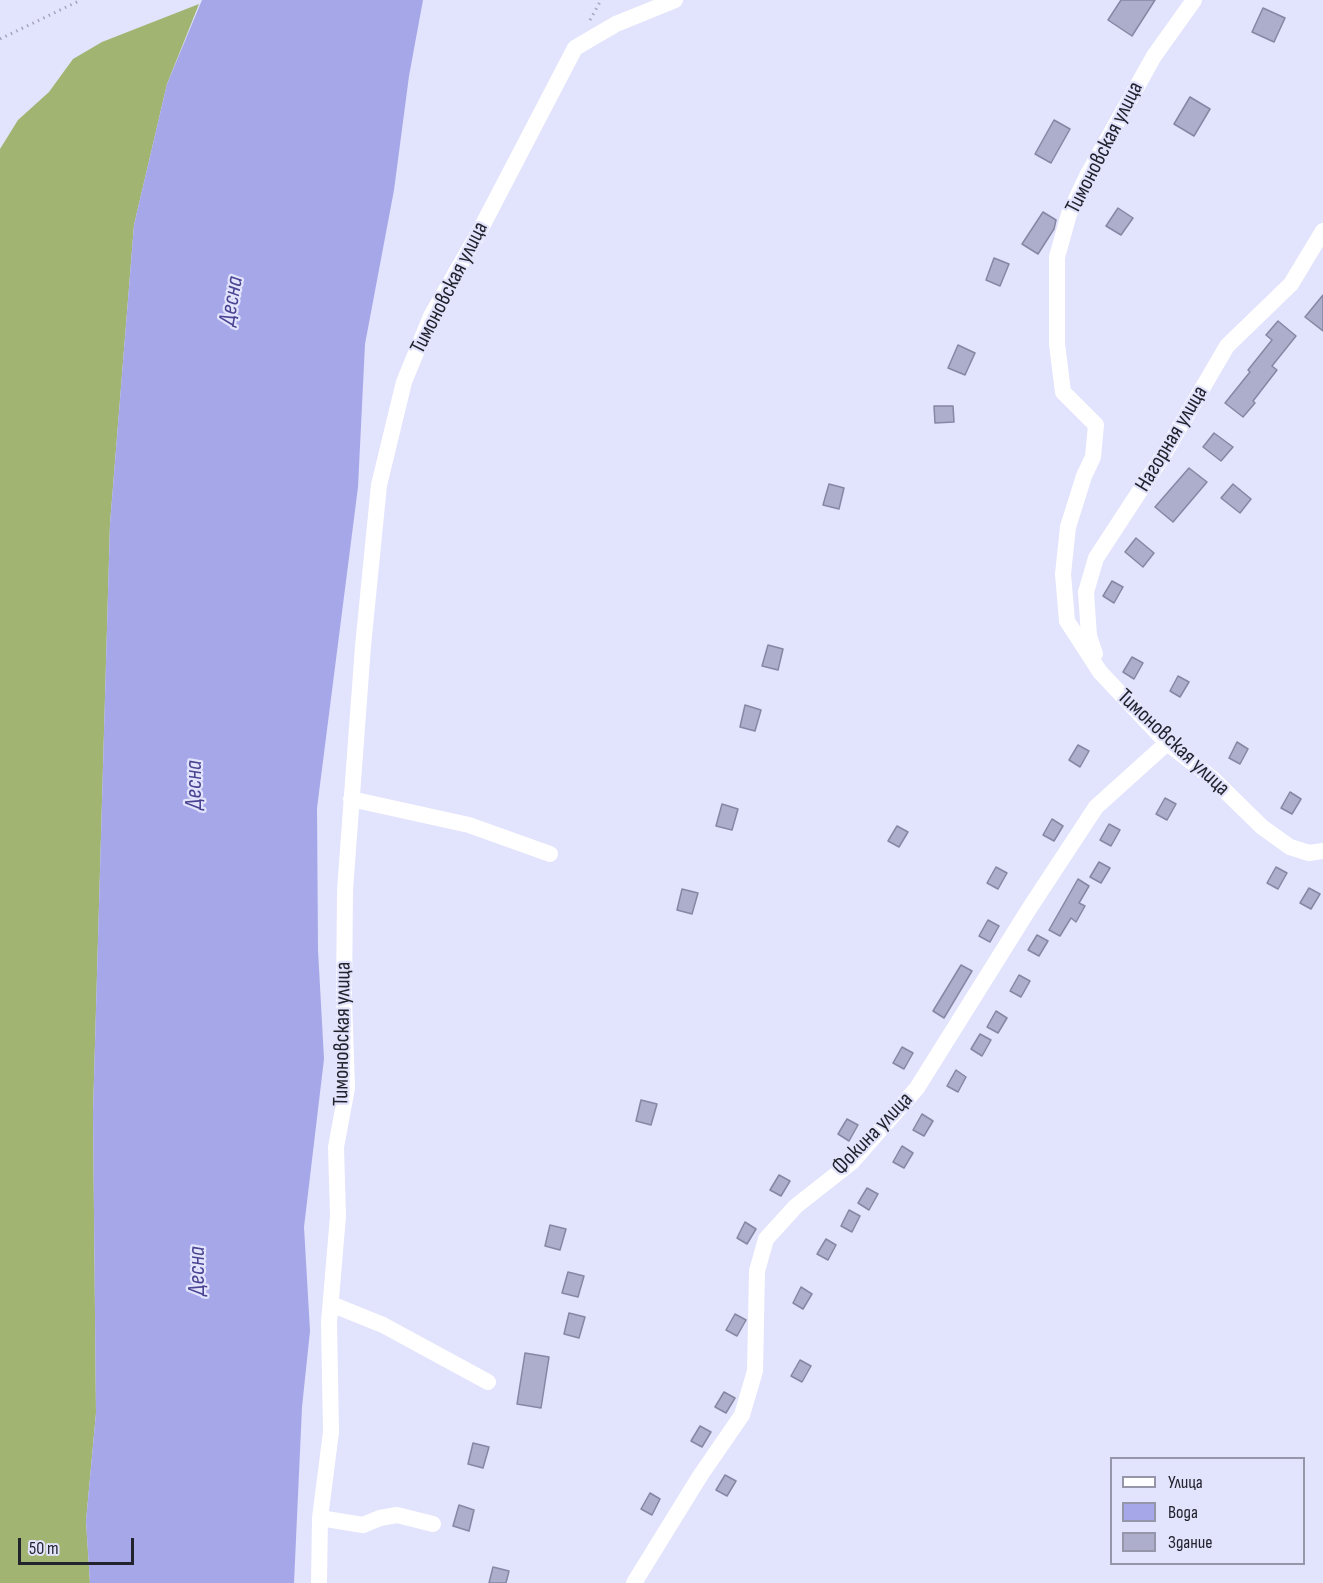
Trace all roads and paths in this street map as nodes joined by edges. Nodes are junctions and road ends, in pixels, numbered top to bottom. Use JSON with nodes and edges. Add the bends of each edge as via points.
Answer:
{"nodes":[{"id":1,"x":81,"y":0,"type":"edge"},
{"id":2,"x":675,"y":0,"type":"edge"},
{"id":3,"x":1194,"y":0,"type":"edge"},
{"id":4,"x":0,"y":39,"type":"edge"},
{"id":5,"x":1323,"y":231,"type":"edge"},
{"id":6,"x":1100,"y":672,"type":"junction"},
{"id":7,"x":1167,"y":743,"type":"junction"},
{"id":8,"x":351,"y":799,"type":"junction"},
{"id":9,"x":1323,"y":851,"type":"edge"},
{"id":10,"x":550,"y":854,"type":"dead end"},
{"id":11,"x":331,"y":1304,"type":"junction"},
{"id":12,"x":488,"y":1382,"type":"dead end"},
{"id":13,"x":320,"y":1518,"type":"junction"},
{"id":14,"x":433,"y":1524,"type":"dead end"},
{"id":15,"x":319,"y":1583,"type":"edge"},
{"id":16,"x":634,"y":1583,"type":"edge"}],
"edges":[{"from":1,"to":4,"type":"path"},
{"from":2,"to":8,"type":"street","name":"Тимоновская улица","via":[[616,24],[575,48],[430,316],[404,382],[380,485]]},
{"from":3,"to":6,"type":"street","name":"Тимоновская улица","via":[[1154,56],[1087,176],[1069,214],[1057,256],[1057,344],[1063,392],[1096,425],[1093,457],[1068,527],[1063,574],[1067,621]]},
{"from":5,"to":6,"type":"street","name":"Нагорная улица","via":[[1291,284],[1227,346],[1164,454],[1096,558],[1086,592],[1089,636]]},
{"from":6,"to":7,"type":"street","name":"Тимоновская улица"},
{"from":7,"to":9,"type":"street","name":"Тимоновская улица","via":[[1290,847],[1309,853]]},
{"from":7,"to":16,"type":"street","name":"Фокина улица","via":[[1096,807],[917,1088],[852,1162],[796,1206],[766,1239],[758,1271],[755,1371],[742,1416]]},
{"from":8,"to":10,"type":"street","via":[[469,825]]},
{"from":8,"to":11,"type":"street","name":"Тимоновская улица","via":[[345,890],[347,1088],[336,1147],[338,1216]]},
{"from":11,"to":12,"type":"street","via":[[383,1325]]},
{"from":11,"to":13,"type":"street","name":"Тимоновская улица","via":[[331,1432]]},
{"from":13,"to":14,"type":"street","via":[[363,1525],[397,1515]]},
{"from":13,"to":15,"type":"street","name":"Тимоновская улица"}]}
